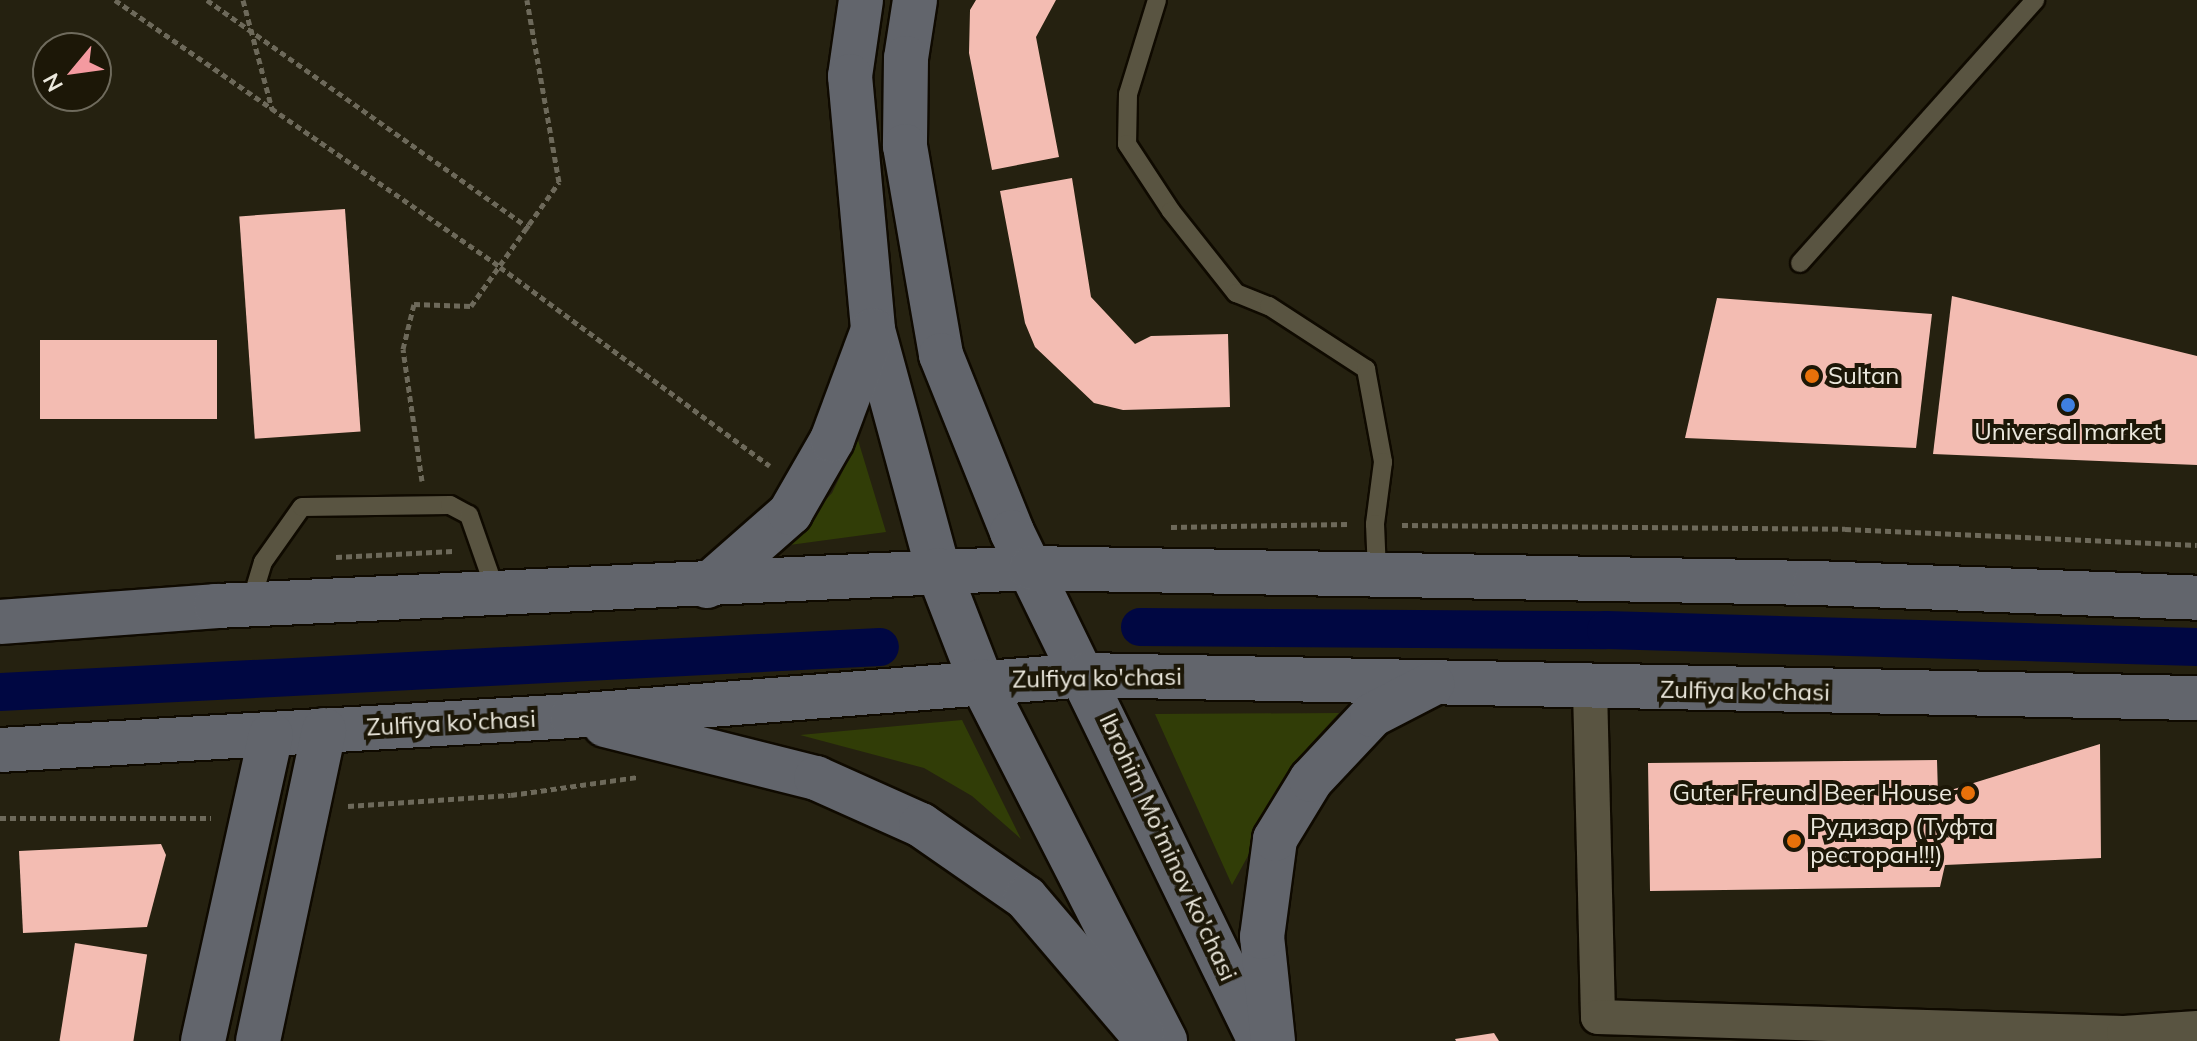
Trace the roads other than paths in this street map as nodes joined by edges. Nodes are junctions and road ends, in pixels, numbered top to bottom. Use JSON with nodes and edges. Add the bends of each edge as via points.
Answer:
{"nodes":[{"id":1,"x":861,"y":0,"type":"edge"},
{"id":2,"x":915,"y":0,"type":"edge"},
{"id":3,"x":1157,"y":0,"type":"edge"},
{"id":4,"x":2035,"y":0,"type":"edge"},
{"id":5,"x":1800,"y":263,"type":"dead end"},
{"id":6,"x":873,"y":330,"type":"junction"},
{"id":7,"x":1031,"y":568,"type":"junction"},
{"id":8,"x":938,"y":570,"type":"junction"},
{"id":9,"x":1377,"y":572,"type":"junction"},
{"id":10,"x":707,"y":586,"type":"junction"},
{"id":11,"x":496,"y":595,"type":"junction"},
{"id":12,"x":2197,"y":598,"type":"edge"},
{"id":13,"x":250,"y":605,"type":"junction"},
{"id":14,"x":0,"y":622,"type":"edge"},
{"id":15,"x":1086,"y":675,"type":"junction"},
{"id":16,"x":981,"y":681,"type":"junction"},
{"id":17,"x":1435,"y":682,"type":"junction"},
{"id":18,"x":1590,"y":689,"type":"junction"},
{"id":19,"x":2197,"y":698,"type":"edge"},
{"id":20,"x":572,"y":716,"type":"junction"},
{"id":21,"x":324,"y":730,"type":"junction"},
{"id":22,"x":271,"y":734,"type":"junction"},
{"id":23,"x":0,"y":750,"type":"edge"},
{"id":24,"x":2197,"y":1028,"type":"edge"},
{"id":25,"x":1634,"y":1030,"type":"edge"},
{"id":26,"x":2124,"y":1037,"type":"edge"},
{"id":27,"x":203,"y":1041,"type":"edge"},
{"id":28,"x":258,"y":1041,"type":"edge"},
{"id":29,"x":1148,"y":1041,"type":"edge"},
{"id":30,"x":1165,"y":1041,"type":"edge"},
{"id":31,"x":1260,"y":1041,"type":"edge"},
{"id":32,"x":1273,"y":1041,"type":"edge"}],
"edges":[{"from":1,"to":6,"type":"main road","via":[[850,76]]},
{"from":2,"to":7,"type":"main road","name":"Ibrohim Mo'minov ko'chasi","via":[[906,58],[905,146],[941,355]]},
{"from":3,"to":9,"type":"lane","via":[[1128,94],[1127,144],[1171,211],[1236,293],[1269,306],[1366,369],[1383,462],[1375,524]]},
{"from":4,"to":5,"type":"lane"},
{"from":6,"to":8,"type":"main road"},
{"from":6,"to":10,"type":"main road","via":[[832,440],[803,490],[763,541]]},
{"from":7,"to":8,"type":"main road"},
{"from":7,"to":9,"type":"main road"},
{"from":7,"to":15,"type":"main road","name":"Ibrohim Mo'minov ko'chasi"},
{"from":8,"to":10,"type":"main road"},
{"from":8,"to":16,"type":"main road"},
{"from":9,"to":12,"type":"main road"},
{"from":10,"to":11,"type":"main road"},
{"from":11,"to":13,"type":"main road"},
{"from":11,"to":13,"type":"lane","via":[[469,515],[450,505],[302,507],[263,562]]},
{"from":13,"to":14,"type":"main road"},
{"from":15,"to":16,"type":"main road","name":"Zulfiya ko'chasi"},
{"from":15,"to":17,"type":"main road","name":"Zulfiya ko'chasi"},
{"from":15,"to":31,"type":"main road","name":"Ibrohim Mo'minov ko'chasi"},
{"from":16,"to":20,"type":"main road","name":"Zulfiya ko'chasi"},
{"from":16,"to":30,"type":"main road"},
{"from":17,"to":18,"type":"main road","name":"Zulfiya ko'chasi"},
{"from":17,"to":32,"type":"main road","via":[[1372,715],[1311,780],[1275,839],[1262,937]]},
{"from":18,"to":19,"type":"main road","name":"Zulfiya ko'chasi"},
{"from":18,"to":25,"type":"street","via":[[1598,1017]]},
{"from":20,"to":21,"type":"main road","name":"Zulfiya ko'chasi"},
{"from":20,"to":29,"type":"main road","via":[[816,778],[921,825],[1026,898]]},
{"from":21,"to":22,"type":"main road","name":"Zulfiya ko'chasi"},
{"from":21,"to":28,"type":"main road"},
{"from":22,"to":23,"type":"main road","name":"Zulfiya ko'chasi"},
{"from":22,"to":27,"type":"main road"},
{"from":24,"to":26,"type":"street"},
{"from":25,"to":26,"type":"street"}]}
